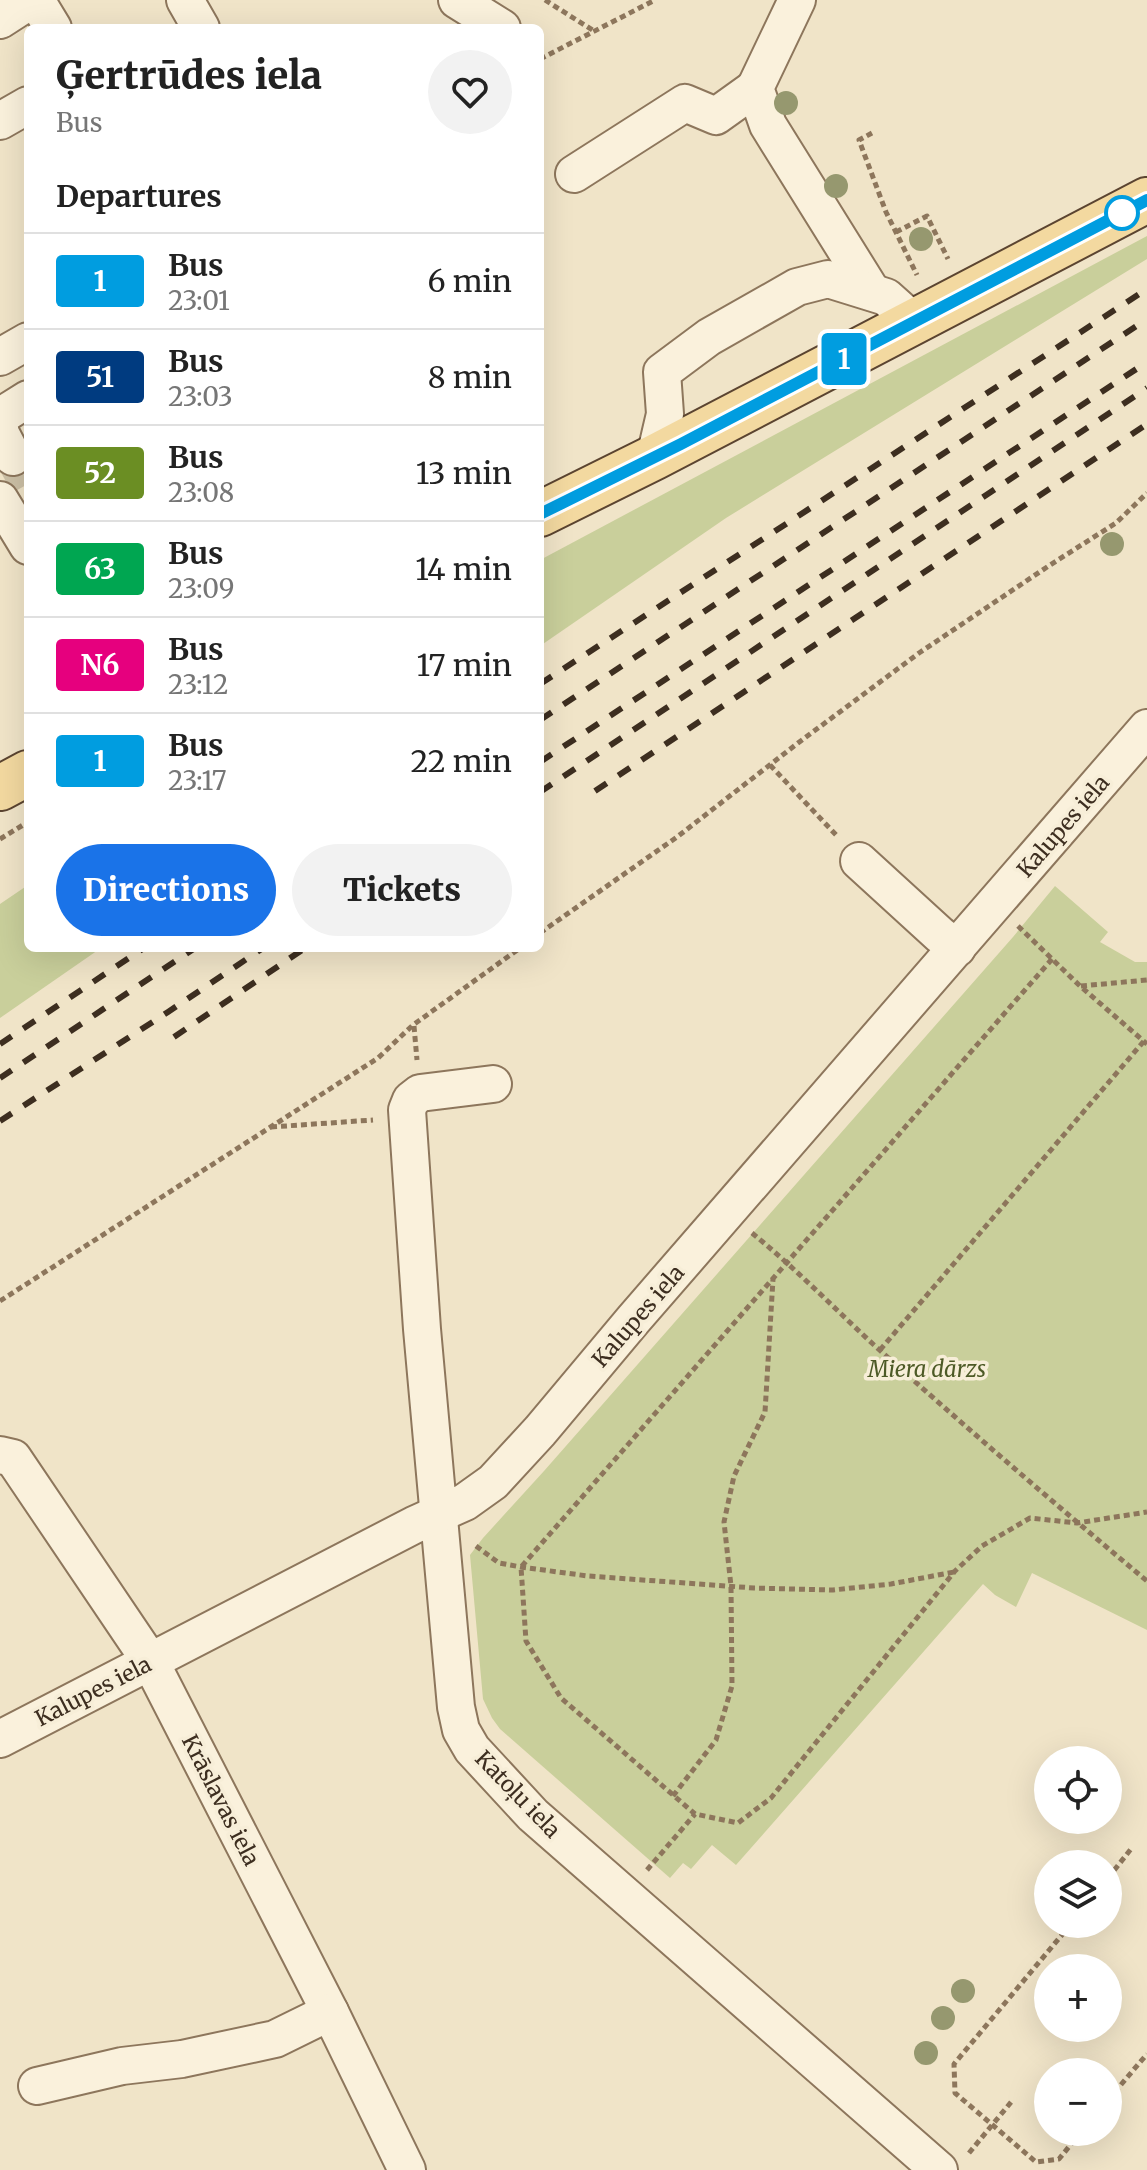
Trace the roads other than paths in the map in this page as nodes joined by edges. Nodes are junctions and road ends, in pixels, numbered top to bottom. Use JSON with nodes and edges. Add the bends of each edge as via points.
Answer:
{"nodes":[{"id":1,"x":34,"y":0,"type":"edge"},
{"id":2,"x":185,"y":0,"type":"edge"},
{"id":3,"x":457,"y":0,"type":"edge"},
{"id":4,"x":797,"y":0,"type":"edge"},
{"id":5,"x":0,"y":20,"type":"edge"},
{"id":6,"x":50,"y":24,"type":"edge"},
{"id":7,"x":199,"y":24,"type":"edge"},
{"id":8,"x":496,"y":24,"type":"edge"},
{"id":9,"x":755,"y":88,"type":"junction"},
{"id":10,"x":574,"y":174,"type":"dead end"},
{"id":11,"x":1147,"y":200,"type":"edge"},
{"id":12,"x":872,"y":292,"type":"junction"},
{"id":13,"x":916,"y":301,"type":"junction"},
{"id":14,"x":24,"y":343,"type":"edge"},
{"id":15,"x":0,"y":357,"type":"edge"},
{"id":16,"x":24,"y":382,"type":"edge"},
{"id":17,"x":0,"y":396,"type":"edge"},
{"id":18,"x":24,"y":402,"type":"edge"},
{"id":19,"x":0,"y":419,"type":"edge"},
{"id":20,"x":655,"y":457,"type":"junction"},
{"id":21,"x":0,"y":500,"type":"edge"},
{"id":22,"x":544,"y":512,"type":"edge"},
{"id":23,"x":24,"y":539,"type":"edge"},
{"id":24,"x":1147,"y":728,"type":"edge"},
{"id":25,"x":859,"y":861,"type":"road end"},
{"id":26,"x":957,"y":948,"type":"junction"},
{"id":27,"x":493,"y":1084,"type":"dead end"},
{"id":28,"x":0,"y":1455,"type":"edge"},
{"id":29,"x":438,"y":1512,"type":"junction"},
{"id":30,"x":150,"y":1661,"type":"junction"},
{"id":31,"x":0,"y":1739,"type":"edge"},
{"id":32,"x":330,"y":2012,"type":"junction"},
{"id":33,"x":37,"y":2086,"type":"dead end"},
{"id":34,"x":954,"y":2162,"type":"edge"},
{"id":35,"x":407,"y":2170,"type":"edge"}],
"edges":[{"from":1,"to":5,"type":"street"},
{"from":1,"to":6,"type":"street"},
{"from":2,"to":7,"type":"street"},
{"from":3,"to":8,"type":"street"},
{"from":4,"to":9,"type":"street"},
{"from":9,"to":10,"type":"street","via":[[716,116],[685,103]]},
{"from":9,"to":12,"type":"street","via":[[768,125]]},
{"from":11,"to":13,"type":"main road"},
{"from":12,"to":13,"type":"street"},
{"from":12,"to":20,"type":"street","via":[[828,279],[797,287],[709,337],[662,372],[665,414]]},
{"from":13,"to":20,"type":"main road"},
{"from":14,"to":15,"type":"street"},
{"from":16,"to":17,"type":"street"},
{"from":18,"to":19,"type":"street"},
{"from":20,"to":22,"type":"main road"},
{"from":21,"to":23,"type":"street"},
{"from":24,"to":26,"type":"street","name":"Kalupes iela"},
{"from":25,"to":26,"type":"street"},
{"from":26,"to":29,"type":"street","name":"Kalupes iela","via":[[512,1462],[465,1502]]},
{"from":27,"to":29,"type":"street","name":"Katoļu iela","via":[[420,1093],[407,1114]]},
{"from":28,"to":30,"type":"street","name":"Krāslavas iela","via":[[13,1458]]},
{"from":29,"to":30,"type":"street","name":"Kalupes iela"},
{"from":29,"to":34,"type":"street","name":"Katoļu iela","via":[[456,1707],[472,1749],[533,1815]]},
{"from":30,"to":31,"type":"street","name":"Kalupes iela"},
{"from":30,"to":32,"type":"street","name":"Krāslavas iela"},
{"from":32,"to":33,"type":"street","via":[[275,2039]]},
{"from":32,"to":35,"type":"street","name":"Krāslavas iela"}]}
